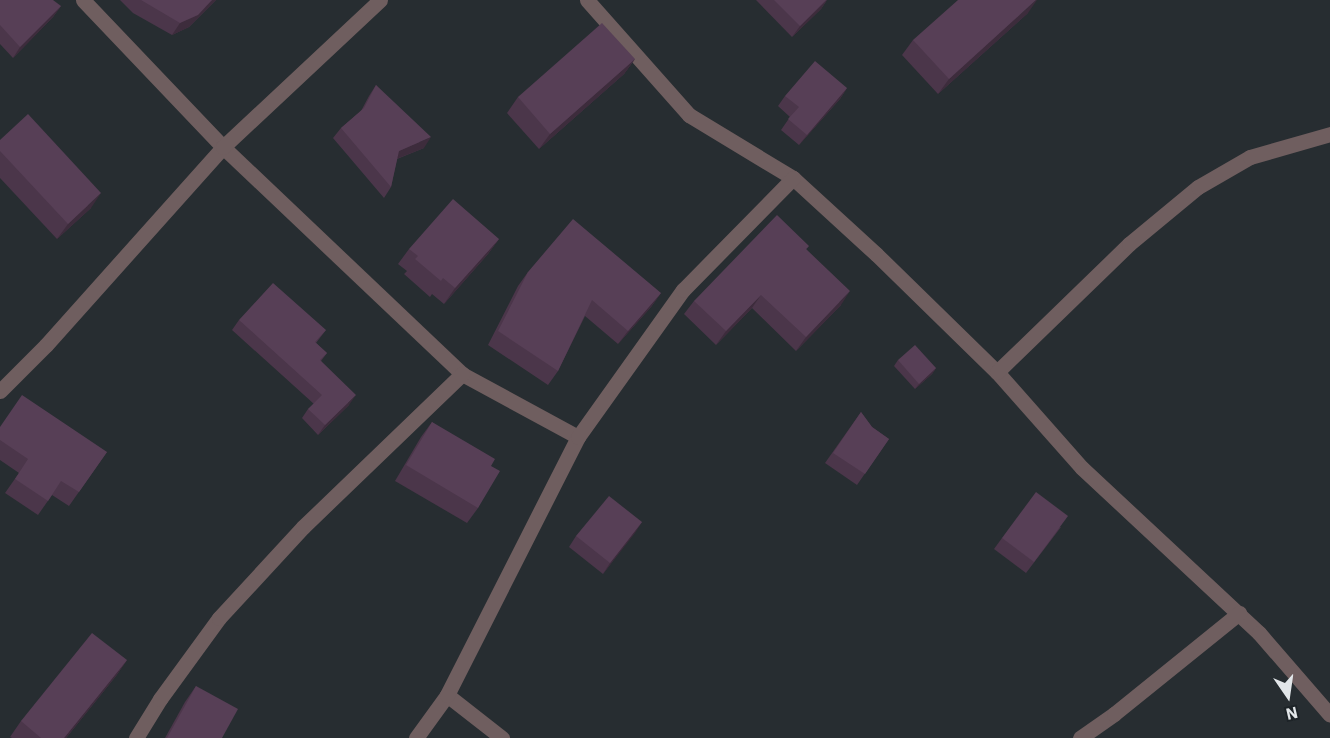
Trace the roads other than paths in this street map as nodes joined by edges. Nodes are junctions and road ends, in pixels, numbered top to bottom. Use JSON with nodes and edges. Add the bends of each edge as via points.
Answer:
{"nodes":[{"id":1,"x":83,"y":0,"type":"edge"},
{"id":2,"x":380,"y":0,"type":"edge"},
{"id":3,"x":586,"y":0,"type":"edge"},
{"id":4,"x":1330,"y":134,"type":"edge"},
{"id":5,"x":224,"y":147,"type":"junction"},
{"id":6,"x":794,"y":178,"type":"junction"},
{"id":7,"x":997,"y":372,"type":"junction"},
{"id":8,"x":462,"y":374,"type":"junction"},
{"id":9,"x":0,"y":391,"type":"edge"},
{"id":10,"x":578,"y":437,"type":"junction"},
{"id":11,"x":1239,"y":614,"type":"junction"},
{"id":12,"x":447,"y":695,"type":"junction"},
{"id":13,"x":1330,"y":715,"type":"edge"},
{"id":14,"x":136,"y":738,"type":"edge"},
{"id":15,"x":416,"y":738,"type":"edge"},
{"id":16,"x":502,"y":738,"type":"edge"},
{"id":17,"x":1080,"y":738,"type":"edge"}],
"edges":[{"from":1,"to":5,"type":"street"},
{"from":2,"to":5,"type":"street"},
{"from":3,"to":6,"type":"street","via":[[689,115]]},
{"from":4,"to":7,"type":"street","via":[[1250,157],[1198,188],[1129,244]]},
{"from":5,"to":8,"type":"street"},
{"from":5,"to":9,"type":"street"},
{"from":6,"to":7,"type":"street"},
{"from":6,"to":10,"type":"street","via":[[682,290]]},
{"from":7,"to":11,"type":"street","via":[[1082,468]]},
{"from":8,"to":10,"type":"street"},
{"from":8,"to":14,"type":"street","via":[[303,526],[219,618],[159,699]]},
{"from":10,"to":12,"type":"street"},
{"from":11,"to":13,"type":"street"},
{"from":11,"to":17,"type":"street"},
{"from":12,"to":15,"type":"street"},
{"from":12,"to":16,"type":"street"}]}
